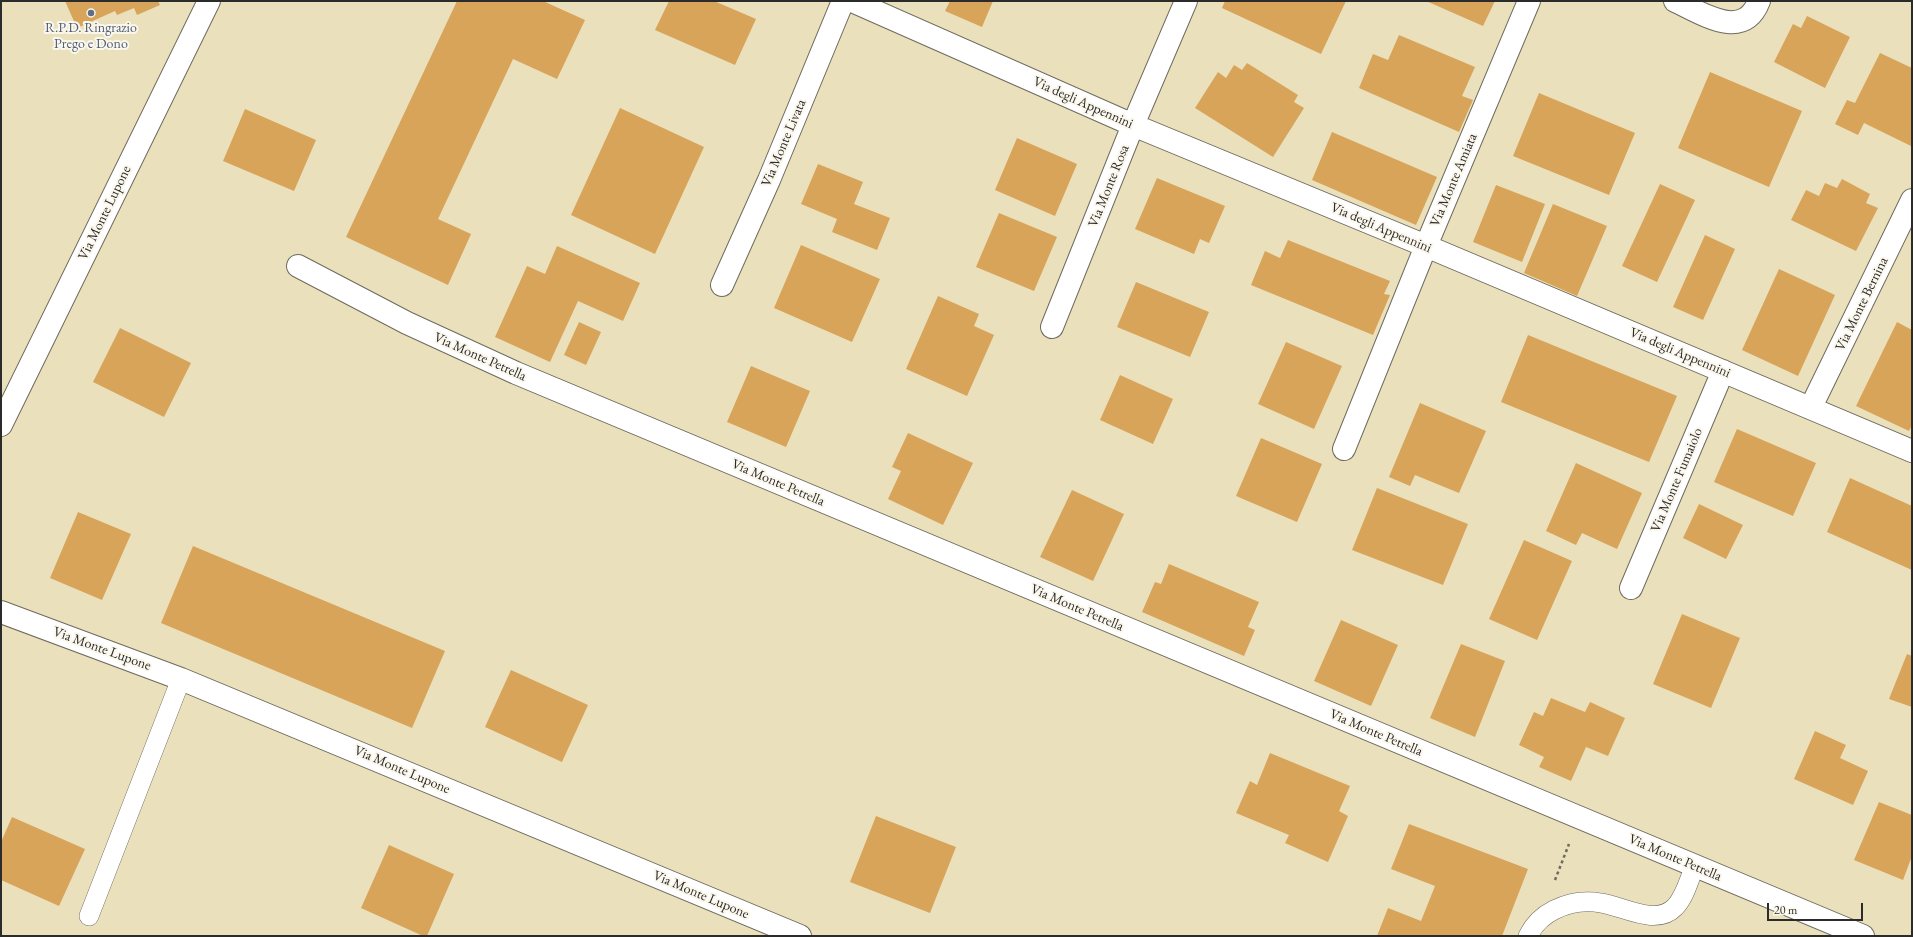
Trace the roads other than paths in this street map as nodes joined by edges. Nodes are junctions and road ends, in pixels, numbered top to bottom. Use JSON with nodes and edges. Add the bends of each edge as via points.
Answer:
{"nodes":[{"id":1,"x":209,"y":1,"type":"edge"},
{"id":2,"x":843,"y":1,"type":"edge"},
{"id":3,"x":852,"y":1,"type":"edge"},
{"id":4,"x":1186,"y":1,"type":"edge"},
{"id":5,"x":1529,"y":1,"type":"edge"},
{"id":6,"x":1675,"y":1,"type":"edge"},
{"id":7,"x":1759,"y":1,"type":"edge"},
{"id":8,"x":1133,"y":125,"type":"junction"},
{"id":9,"x":1912,"y":200,"type":"edge"},
{"id":10,"x":1426,"y":246,"type":"junction"},
{"id":11,"x":298,"y":266,"type":"dead end"},
{"id":12,"x":722,"y":284,"type":"dead end"},
{"id":13,"x":1052,"y":327,"type":"dead end"},
{"id":14,"x":1723,"y":371,"type":"junction"},
{"id":15,"x":1811,"y":407,"type":"junction"},
{"id":16,"x":1,"y":425,"type":"edge"},
{"id":17,"x":1344,"y":449,"type":"dead end"},
{"id":18,"x":1912,"y":451,"type":"edge"},
{"id":19,"x":1631,"y":588,"type":"dead end"},
{"id":20,"x":1,"y":612,"type":"edge"},
{"id":21,"x":181,"y":679,"type":"junction"},
{"id":22,"x":1695,"y":866,"type":"junction"},
{"id":23,"x":88,"y":916,"type":"dead end"},
{"id":24,"x":800,"y":936,"type":"edge"},
{"id":25,"x":1528,"y":936,"type":"edge"},
{"id":26,"x":1863,"y":936,"type":"edge"}],
"edges":[{"from":1,"to":16,"type":"street","name":"Via Monte Lupone"},
{"from":2,"to":12,"type":"street","name":"Via Monte Livata","via":[[769,180]]},
{"from":3,"to":8,"type":"street","name":"Via degli Appennini"},
{"from":4,"to":8,"type":"street","name":"Via Monte Rosa"},
{"from":5,"to":10,"type":"street","name":"Via Monte Amiata"},
{"from":6,"to":7,"type":"street","via":[[1719,20],[1733,23],[1740,23],[1747,18],[1754,12]]},
{"from":8,"to":10,"type":"street","name":"Via degli Appennini"},
{"from":8,"to":13,"type":"street","name":"Via Monte Rosa"},
{"from":9,"to":15,"type":"street","name":"Via Monte Bernina"},
{"from":10,"to":14,"type":"street","name":"Via degli Appennini"},
{"from":10,"to":17,"type":"street","name":"Via Monte Amiata"},
{"from":11,"to":22,"type":"street","name":"Via Monte Petrella","via":[[435,337],[516,373]]},
{"from":14,"to":15,"type":"street","name":"Via degli Appennini"},
{"from":14,"to":19,"type":"street","name":"Via Monte Fumaiolo"},
{"from":15,"to":18,"type":"street","name":"Via degli Appennini"},
{"from":20,"to":21,"type":"street","name":"Via Monte Lupone"},
{"from":21,"to":23,"type":"lane"},
{"from":21,"to":24,"type":"street","name":"Via Monte Lupone"},
{"from":22,"to":25,"type":"lane","via":[[1682,897],[1674,908],[1666,913],[1642,914],[1601,903],[1572,903],[1539,920]]},
{"from":22,"to":26,"type":"street","name":"Via Monte Petrella"}]}
